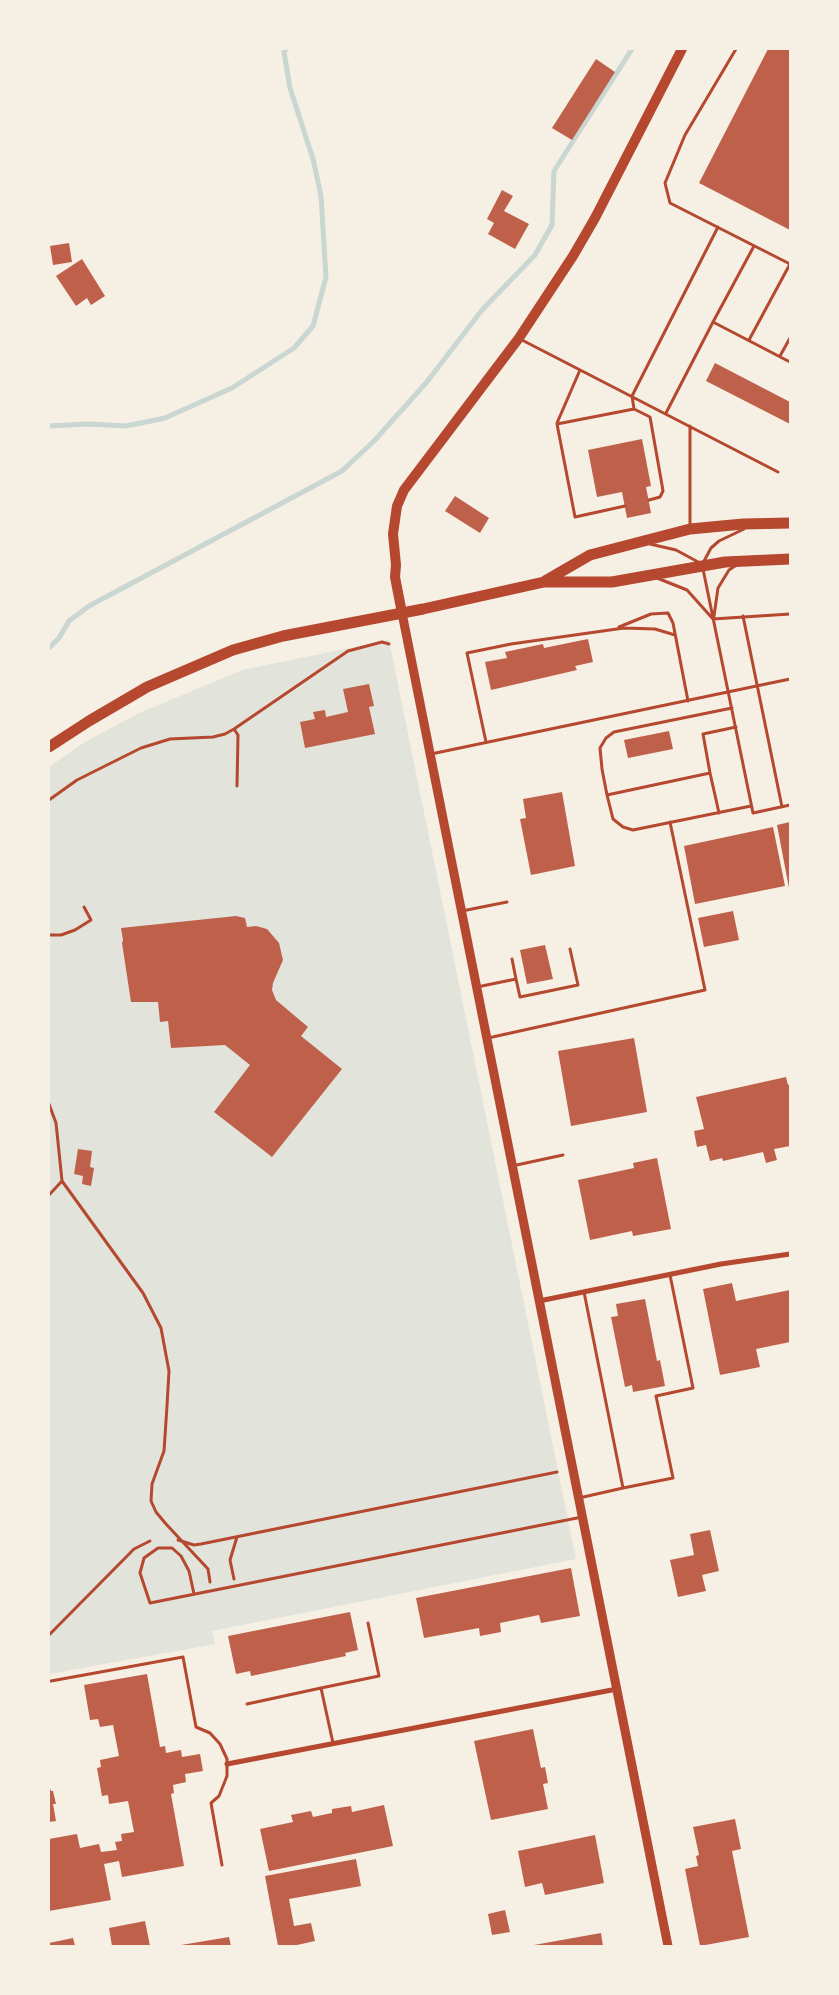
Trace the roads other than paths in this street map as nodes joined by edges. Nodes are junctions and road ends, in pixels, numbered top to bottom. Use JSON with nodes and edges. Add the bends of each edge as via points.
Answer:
{"nodes":[{"id":1,"x":682,"y":49,"type":"edge"},
{"id":2,"x":736,"y":49,"type":"edge"},
{"id":3,"x":718,"y":227,"type":"junction"},
{"id":4,"x":754,"y":246,"type":"junction"},
{"id":5,"x":790,"y":264,"type":"edge"},
{"id":6,"x":713,"y":322,"type":"junction"},
{"id":7,"x":519,"y":338,"type":"junction"},
{"id":8,"x":790,"y":338,"type":"edge"},
{"id":9,"x":748,"y":340,"type":"junction"},
{"id":10,"x":780,"y":356,"type":"junction"},
{"id":11,"x":790,"y":362,"type":"edge"},
{"id":12,"x":580,"y":370,"type":"junction"},
{"id":13,"x":632,"y":396,"type":"junction"},
{"id":14,"x":634,"y":409,"type":"junction"},
{"id":15,"x":666,"y":413,"type":"junction"},
{"id":16,"x":557,"y":424,"type":"junction"},
{"id":17,"x":690,"y":426,"type":"junction"},
{"id":18,"x":778,"y":472,"type":"dead end"},
{"id":19,"x":649,"y":500,"type":"dead end"},
{"id":20,"x":625,"y":506,"type":"dead end"},
{"id":21,"x":764,"y":523,"type":"junction"},
{"id":22,"x":790,"y":523,"type":"edge"},
{"id":23,"x":690,"y":529,"type":"junction"},
{"id":24,"x":633,"y":544,"type":"junction"},
{"id":25,"x":751,"y":559,"type":"junction"},
{"id":26,"x":790,"y":559,"type":"edge"},
{"id":27,"x":703,"y":565,"type":"junction"},
{"id":28,"x":650,"y":575,"type":"junction"},
{"id":29,"x":544,"y":582,"type":"junction"},
{"id":30,"x":402,"y":613,"type":"junction"},
{"id":31,"x":790,"y":614,"type":"edge"},
{"id":32,"x":743,"y":616,"type":"junction"},
{"id":33,"x":713,"y":619,"type":"junction"},
{"id":34,"x":614,"y":629,"type":"junction"},
{"id":35,"x":675,"y":635,"type":"junction"},
{"id":36,"x":790,"y":679,"type":"edge"},
{"id":37,"x":757,"y":686,"type":"junction"},
{"id":38,"x":728,"y":693,"type":"junction"},
{"id":39,"x":688,"y":701,"type":"junction"},
{"id":40,"x":732,"y":708,"type":"junction"},
{"id":41,"x":736,"y":728,"type":"junction"},
{"id":42,"x":486,"y":742,"type":"junction"},
{"id":43,"x":49,"y":747,"type":"edge"},
{"id":44,"x":430,"y":754,"type":"junction"},
{"id":45,"x":710,"y":773,"type":"junction"},
{"id":46,"x":607,"y":795,"type":"junction"},
{"id":47,"x":751,"y":806,"type":"junction"},
{"id":48,"x":790,"y":806,"type":"edge"},
{"id":49,"x":782,"y":807,"type":"junction"},
{"id":50,"x":719,"y":813,"type":"junction"},
{"id":51,"x":670,"y":822,"type":"junction"},
{"id":52,"x":507,"y":902,"type":"dead end"},
{"id":53,"x":462,"y":911,"type":"junction"},
{"id":54,"x":570,"y":949,"type":"dead end"},
{"id":55,"x":512,"y":958,"type":"dead end"},
{"id":56,"x":516,"y":979,"type":"junction"},
{"id":57,"x":477,"y":987,"type":"junction"},
{"id":58,"x":487,"y":1038,"type":"junction"},
{"id":59,"x":563,"y":1155,"type":"dead end"},
{"id":60,"x":512,"y":1166,"type":"junction"},
{"id":61,"x":790,"y":1254,"type":"edge"},
{"id":62,"x":670,"y":1275,"type":"junction"},
{"id":63,"x":584,"y":1292,"type":"junction"},
{"id":64,"x":539,"y":1301,"type":"junction"},
{"id":65,"x":623,"y":1488,"type":"junction"},
{"id":66,"x":578,"y":1498,"type":"junction"},
{"id":67,"x":583,"y":1517,"type":"junction"},
{"id":68,"x":194,"y":1594,"type":"junction"},
{"id":69,"x":368,"y":1623,"type":"dead end"},
{"id":70,"x":51,"y":1681,"type":"dead end"},
{"id":71,"x":321,"y":1688,"type":"junction"},
{"id":72,"x":616,"y":1689,"type":"junction"},
{"id":73,"x":247,"y":1704,"type":"dead end"},
{"id":74,"x":333,"y":1744,"type":"junction"},
{"id":75,"x":227,"y":1764,"type":"junction"},
{"id":76,"x":222,"y":1865,"type":"dead end"},
{"id":77,"x":668,"y":1946,"type":"edge"}],
"edges":[{"from":1,"to":7,"type":"main road","via":[[590,226]]},
{"from":2,"to":3,"type":"lane","via":[[685,135],[665,183],[670,203]]},
{"from":3,"to":4,"type":"lane"},
{"from":3,"to":13,"type":"lane"},
{"from":4,"to":5,"type":"lane"},
{"from":4,"to":6,"type":"lane"},
{"from":5,"to":9,"type":"lane"},
{"from":6,"to":9,"type":"lane"},
{"from":6,"to":15,"type":"lane"},
{"from":7,"to":12,"type":"lane"},
{"from":7,"to":30,"type":"main road","via":[[404,490],[397,506],[393,534],[395,577]]},
{"from":8,"to":10,"type":"lane"},
{"from":9,"to":10,"type":"lane"},
{"from":10,"to":11,"type":"lane"},
{"from":12,"to":13,"type":"lane"},
{"from":12,"to":16,"type":"lane"},
{"from":13,"to":14,"type":"lane"},
{"from":13,"to":15,"type":"lane"},
{"from":14,"to":16,"type":"lane"},
{"from":14,"to":19,"type":"lane","via":[[650,418],[663,491],[660,497]]},
{"from":15,"to":17,"type":"lane"},
{"from":16,"to":20,"type":"lane","via":[[575,517]]},
{"from":17,"to":18,"type":"lane"},
{"from":17,"to":23,"type":"lane"},
{"from":21,"to":22,"type":"main road"},
{"from":21,"to":23,"type":"main road"},
{"from":21,"to":27,"type":"lane","via":[[719,541],[711,548]]},
{"from":23,"to":24,"type":"main road"},
{"from":24,"to":27,"type":"lane","via":[[676,550]]},
{"from":24,"to":29,"type":"main road","via":[[590,555]]},
{"from":25,"to":26,"type":"main road"},
{"from":25,"to":27,"type":"main road"},
{"from":25,"to":33,"type":"lane","via":[[729,570],[718,588]]},
{"from":27,"to":28,"type":"main road"},
{"from":27,"to":33,"type":"lane"},
{"from":28,"to":29,"type":"main road","via":[[612,582]]},
{"from":28,"to":33,"type":"lane","via":[[687,590]]},
{"from":29,"to":30,"type":"main road"},
{"from":30,"to":43,"type":"main road","via":[[283,636],[233,650],[147,687]]},
{"from":30,"to":44,"type":"street"},
{"from":31,"to":32,"type":"lane"},
{"from":32,"to":33,"type":"lane"},
{"from":32,"to":37,"type":"lane"},
{"from":33,"to":38,"type":"lane"},
{"from":34,"to":35,"type":"lane","via":[[655,629]]},
{"from":34,"to":35,"type":"lane","via":[[651,614],[668,613]]},
{"from":34,"to":42,"type":"lane","via":[[467,653]]},
{"from":35,"to":39,"type":"lane"},
{"from":36,"to":37,"type":"lane"},
{"from":37,"to":38,"type":"lane"},
{"from":37,"to":49,"type":"lane"},
{"from":38,"to":39,"type":"lane"},
{"from":38,"to":40,"type":"lane"},
{"from":39,"to":42,"type":"lane"},
{"from":40,"to":41,"type":"lane"},
{"from":40,"to":46,"type":"lane","via":[[614,732],[600,748]]},
{"from":41,"to":45,"type":"lane","via":[[703,734]]},
{"from":41,"to":47,"type":"lane"},
{"from":42,"to":44,"type":"lane"},
{"from":44,"to":53,"type":"street"},
{"from":45,"to":46,"type":"lane"},
{"from":45,"to":50,"type":"lane"},
{"from":46,"to":51,"type":"lane","via":[[613,819],[623,827],[633,830]]},
{"from":47,"to":49,"type":"lane","via":[[753,813]]},
{"from":47,"to":50,"type":"lane"},
{"from":48,"to":49,"type":"lane"},
{"from":50,"to":51,"type":"lane"},
{"from":51,"to":58,"type":"lane","via":[[705,990]]},
{"from":52,"to":53,"type":"lane"},
{"from":53,"to":57,"type":"street"},
{"from":54,"to":56,"type":"lane","via":[[578,985],[520,997]]},
{"from":55,"to":56,"type":"lane"},
{"from":56,"to":57,"type":"lane"},
{"from":57,"to":58,"type":"street"},
{"from":58,"to":60,"type":"street"},
{"from":59,"to":60,"type":"lane"},
{"from":60,"to":64,"type":"street"},
{"from":61,"to":62,"type":"street"},
{"from":62,"to":63,"type":"street"},
{"from":62,"to":65,"type":"lane","via":[[693,1388],[656,1396],[673,1478]]},
{"from":63,"to":64,"type":"street"},
{"from":63,"to":65,"type":"lane"},
{"from":64,"to":66,"type":"street"},
{"from":65,"to":66,"type":"lane"},
{"from":66,"to":67,"type":"street"},
{"from":67,"to":68,"type":"lane"},
{"from":67,"to":72,"type":"street"},
{"from":68,"to":68,"type":"lane","via":[[150,1603],[140,1573],[144,1558],[158,1548],[172,1548],[189,1571]]},
{"from":69,"to":71,"type":"lane","via":[[380,1676]]},
{"from":70,"to":75,"type":"lane","via":[[183,1657],[196,1727],[220,1744]]},
{"from":71,"to":73,"type":"lane"},
{"from":71,"to":74,"type":"lane"},
{"from":72,"to":74,"type":"street"},
{"from":72,"to":77,"type":"street"},
{"from":74,"to":75,"type":"street"},
{"from":75,"to":76,"type":"lane","via":[[227,1776],[219,1796],[211,1804]]}]}
